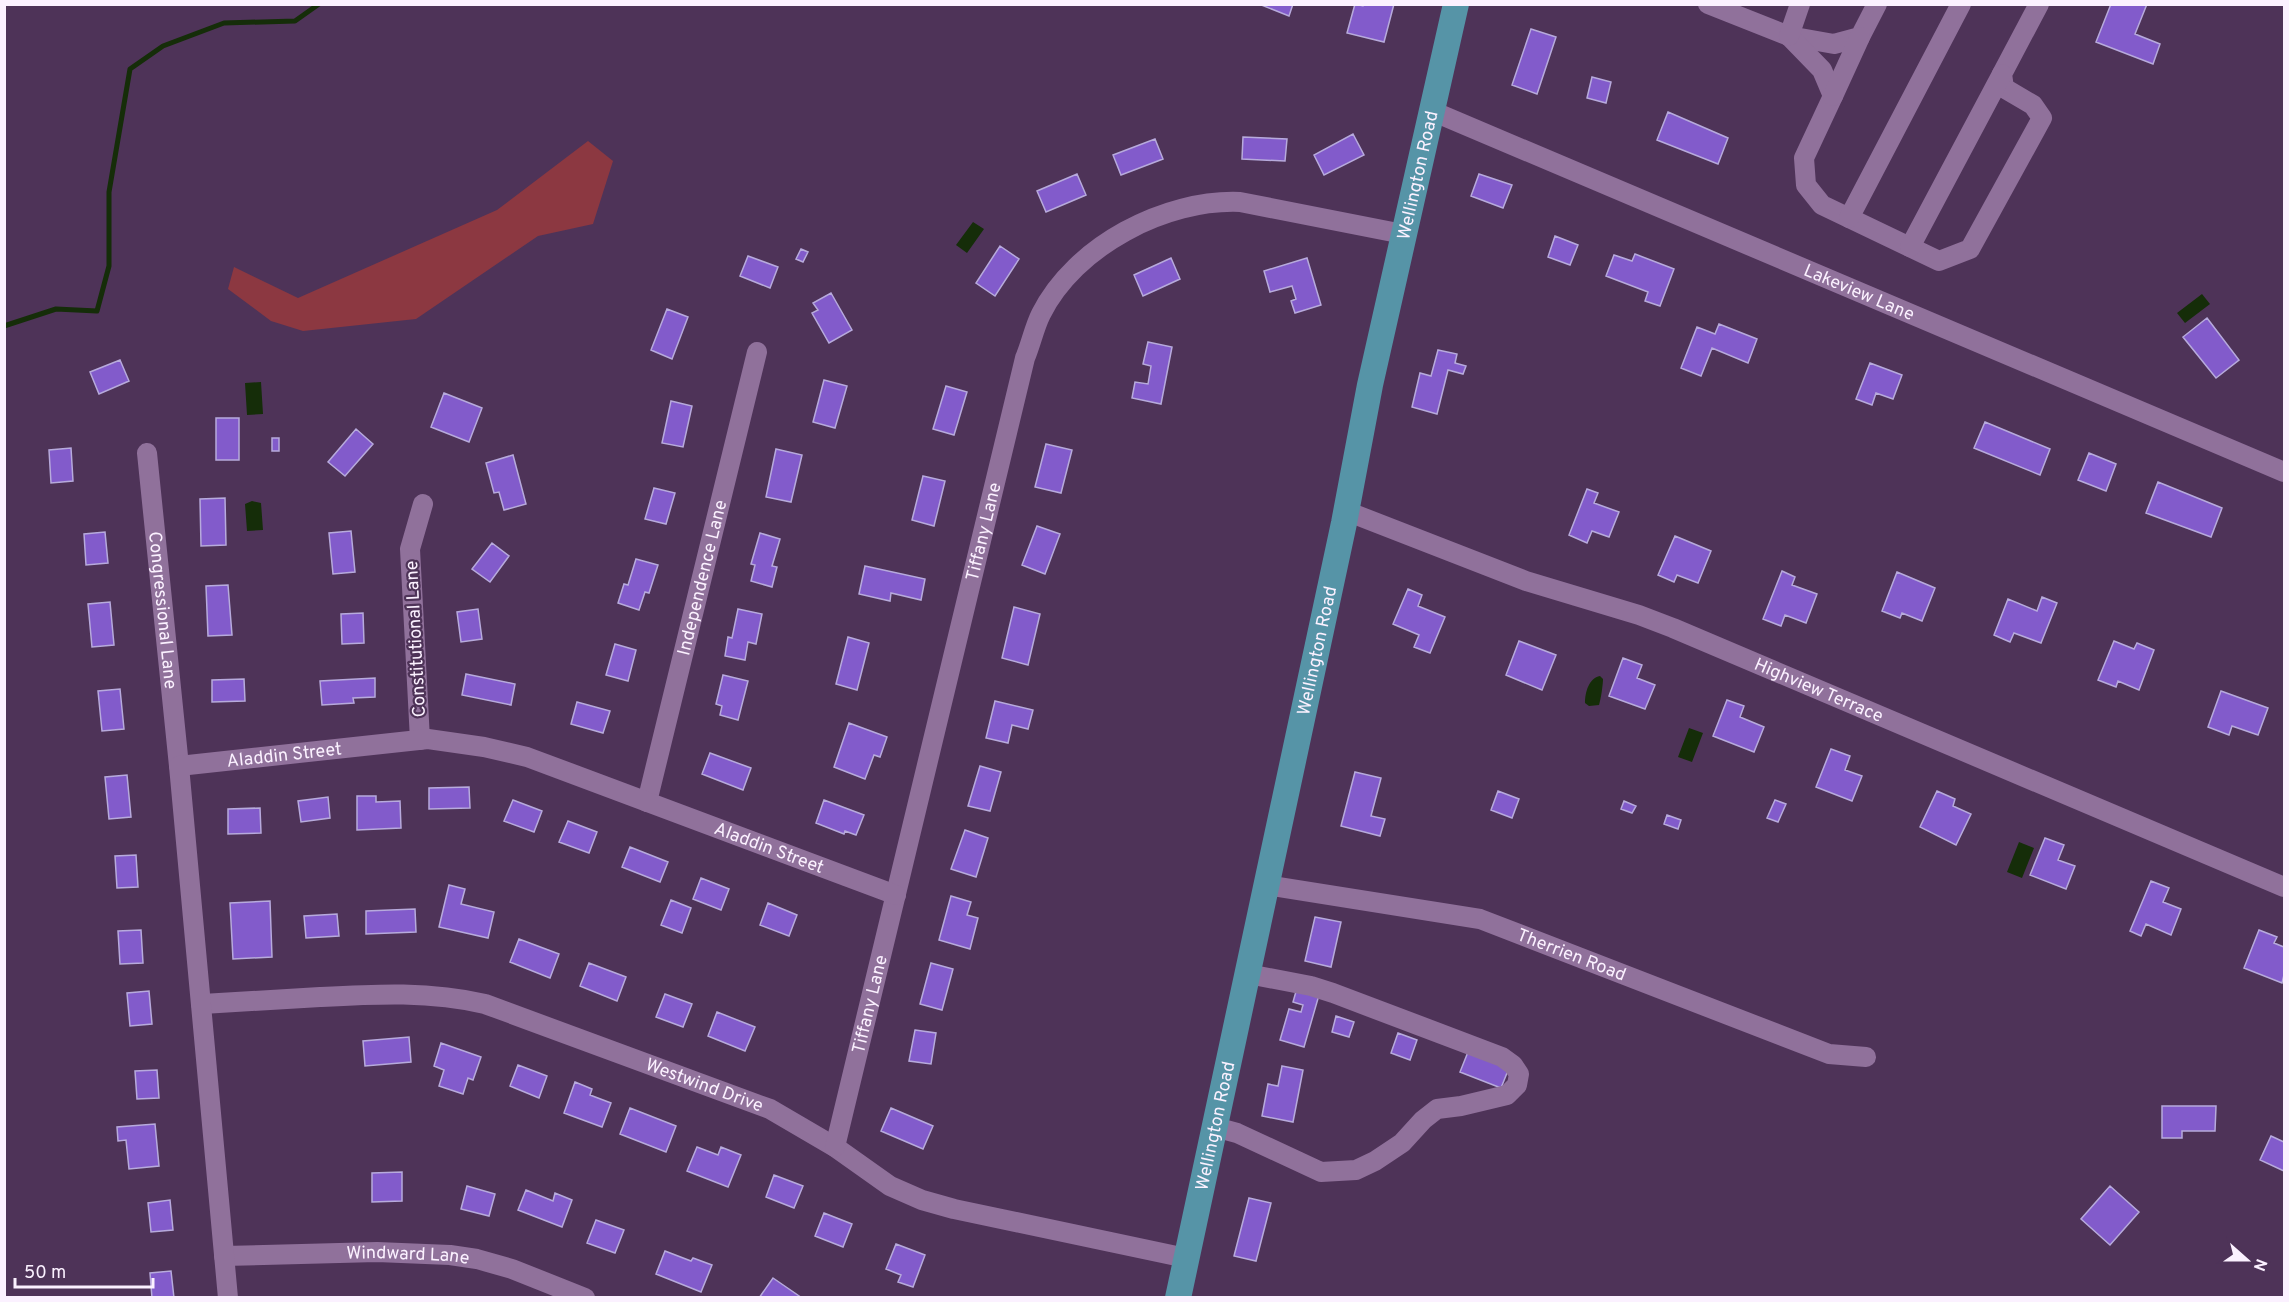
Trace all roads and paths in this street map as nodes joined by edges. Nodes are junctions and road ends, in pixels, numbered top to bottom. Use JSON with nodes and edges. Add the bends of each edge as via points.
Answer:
{"nodes":[{"id":1,"x":1456,"y":4,"type":"edge"},
{"id":2,"x":1708,"y":4,"type":"edge"},
{"id":3,"x":1800,"y":4,"type":"edge"},
{"id":4,"x":1877,"y":4,"type":"edge"},
{"id":5,"x":1961,"y":4,"type":"edge"},
{"id":6,"x":2039,"y":4,"type":"edge"},
{"id":7,"x":1789,"y":36,"type":"junction"},
{"id":8,"x":1860,"y":37,"type":"junction"},
{"id":9,"x":2002,"y":74,"type":"junction"},
{"id":10,"x":1833,"y":96,"type":"junction"},
{"id":11,"x":1432,"y":111,"type":"junction"},
{"id":12,"x":1849,"y":218,"type":"junction"},
{"id":13,"x":1403,"y":234,"type":"junction"},
{"id":14,"x":1910,"y":247,"type":"junction"},
{"id":15,"x":757,"y":352,"type":"dead end"},
{"id":16,"x":147,"y":453,"type":"dead end"},
{"id":17,"x":2284,"y":472,"type":"edge"},
{"id":18,"x":423,"y":504,"type":"dead end"},
{"id":19,"x":1346,"y":511,"type":"junction"},
{"id":20,"x":420,"y":740,"type":"junction"},
{"id":21,"x":179,"y":766,"type":"junction"},
{"id":22,"x":647,"y":802,"type":"junction"},
{"id":23,"x":1266,"y":885,"type":"junction"},
{"id":24,"x":2284,"y":887,"type":"edge"},
{"id":25,"x":896,"y":895,"type":"junction"},
{"id":26,"x":1248,"y":974,"type":"junction"},
{"id":27,"x":201,"y":1004,"type":"junction"},
{"id":28,"x":1866,"y":1057,"type":"dead end"},
{"id":29,"x":1215,"y":1127,"type":"junction"},
{"id":30,"x":835,"y":1147,"type":"junction"},
{"id":31,"x":224,"y":1256,"type":"junction"},
{"id":32,"x":1186,"y":1258,"type":"junction"},
{"id":33,"x":228,"y":1298,"type":"edge"},
{"id":34,"x":585,"y":1298,"type":"edge"},
{"id":35,"x":1178,"y":1298,"type":"edge"}],
"edges":[{"from":1,"to":11,"type":"main road","name":"Wellington Road"},
{"from":2,"to":7,"type":"street"},
{"from":3,"to":7,"type":"street"},
{"from":4,"to":8,"type":"street"},
{"from":5,"to":12,"type":"street"},
{"from":6,"to":9,"type":"street"},
{"from":7,"to":8,"type":"street","via":[[1834,44]]},
{"from":7,"to":10,"type":"street","via":[[1822,70]]},
{"from":8,"to":10,"type":"street"},
{"from":9,"to":14,"type":"street"},
{"from":9,"to":14,"type":"street","via":[[2004,88],[2032,105],[2042,118],[1970,249],[1939,261]]},
{"from":10,"to":12,"type":"street","via":[[1804,158],[1806,185],[1822,205]]},
{"from":11,"to":13,"type":"main road","name":"Wellington Road"},
{"from":11,"to":17,"type":"street","name":"Lakeview Lane"},
{"from":12,"to":14,"type":"street"},
{"from":13,"to":19,"type":"main road","name":"Wellington Road"},
{"from":13,"to":25,"type":"street","name":"Tiffany Lane","via":[[1267,206],[1218,201],[1175,209],[1134,226],[1098,249],[1066,278],[1041,314],[1025,358]]},
{"from":15,"to":22,"type":"street","name":"Independence Lane"},
{"from":16,"to":21,"type":"street","name":"Congressional Lane"},
{"from":18,"to":20,"type":"street","name":"Constitutional Lane","via":[[410,549]]},
{"from":19,"to":23,"type":"main road","name":"Wellington Road"},
{"from":19,"to":24,"type":"street","name":"Highview Terrace","via":[[1526,582],[1622,609],[1672,628]]},
{"from":20,"to":21,"type":"street","name":"Aladdin Street"},
{"from":20,"to":22,"type":"street","name":"Aladdin Street","via":[[484,747],[527,757]]},
{"from":21,"to":27,"type":"street"},
{"from":22,"to":25,"type":"street","name":"Aladdin Street"},
{"from":23,"to":26,"type":"main road","name":"Wellington Road"},
{"from":23,"to":28,"type":"street","name":"Therrien Road","via":[[1480,919],[1828,1054]]},
{"from":25,"to":30,"type":"street","name":"Tiffany Lane"},
{"from":26,"to":29,"type":"main road","name":"Wellington Road"},
{"from":26,"to":29,"type":"street","via":[[1333,993],[1502,1057],[1519,1074],[1517,1085],[1507,1095],[1437,1109],[1402,1143],[1356,1170],[1321,1172],[1237,1133]]},
{"from":27,"to":30,"type":"street","name":"Westwind Drive","via":[[379,994],[463,999],[740,1096],[770,1108]]},
{"from":27,"to":31,"type":"street"},
{"from":29,"to":32,"type":"main road","name":"Wellington Road"},
{"from":30,"to":32,"type":"street","name":"Westwind Drive","via":[[890,1186],[922,1200]]},
{"from":31,"to":33,"type":"street"},
{"from":31,"to":34,"type":"street","name":"Windward Lane","via":[[377,1252],[450,1255],[512,1269]]},
{"from":32,"to":35,"type":"main road","name":"Wellington Road"}]}
